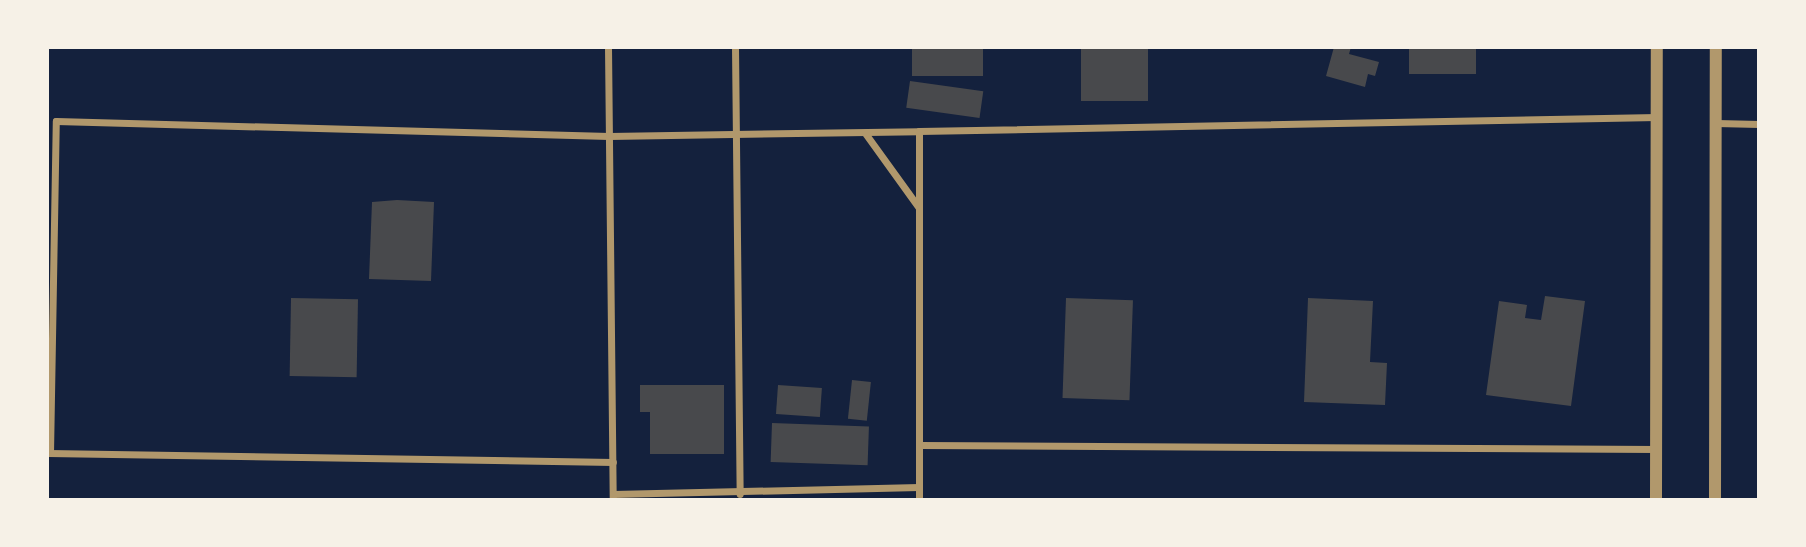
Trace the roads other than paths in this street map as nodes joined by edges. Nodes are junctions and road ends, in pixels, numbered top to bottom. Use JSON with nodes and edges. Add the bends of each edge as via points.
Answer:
{"nodes":[{"id":1,"x":608,"y":47,"type":"edge"},
{"id":2,"x":735,"y":47,"type":"edge"},
{"id":3,"x":1657,"y":47,"type":"edge"},
{"id":4,"x":1716,"y":47,"type":"edge"},
{"id":5,"x":1657,"y":117,"type":"junction"},
{"id":6,"x":47,"y":121,"type":"edge"},
{"id":7,"x":56,"y":121,"type":"junction"},
{"id":8,"x":1716,"y":123,"type":"junction"},
{"id":9,"x":1759,"y":124,"type":"edge"},
{"id":10,"x":919,"y":131,"type":"junction"},
{"id":11,"x":865,"y":133,"type":"junction"},
{"id":12,"x":737,"y":135,"type":"junction"},
{"id":13,"x":609,"y":136,"type":"junction"},
{"id":14,"x":919,"y":208,"type":"junction"},
{"id":15,"x":920,"y":445,"type":"junction"},
{"id":16,"x":1656,"y":449,"type":"junction"},
{"id":17,"x":48,"y":453,"type":"edge"},
{"id":18,"x":613,"y":462,"type":"junction"},
{"id":19,"x":919,"y":487,"type":"junction"},
{"id":20,"x":740,"y":494,"type":"junction"},
{"id":21,"x":613,"y":497,"type":"edge"},
{"id":22,"x":919,"y":500,"type":"edge"},
{"id":23,"x":1656,"y":500,"type":"edge"},
{"id":24,"x":1715,"y":500,"type":"edge"}],
"edges":[{"from":1,"to":13,"type":"street"},
{"from":2,"to":12,"type":"street"},
{"from":3,"to":5,"type":"street"},
{"from":4,"to":8,"type":"street"},
{"from":5,"to":10,"type":"street"},
{"from":5,"to":16,"type":"street"},
{"from":6,"to":7,"type":"street"},
{"from":7,"to":13,"type":"street"},
{"from":7,"to":17,"type":"street"},
{"from":8,"to":9,"type":"street"},
{"from":8,"to":24,"type":"street"},
{"from":10,"to":11,"type":"street"},
{"from":10,"to":14,"type":"street"},
{"from":11,"to":12,"type":"street"},
{"from":11,"to":14,"type":"street"},
{"from":12,"to":13,"type":"street"},
{"from":12,"to":20,"type":"street"},
{"from":13,"to":18,"type":"street"},
{"from":14,"to":15,"type":"street"},
{"from":15,"to":16,"type":"street"},
{"from":15,"to":19,"type":"street"},
{"from":16,"to":23,"type":"street"},
{"from":17,"to":18,"type":"street"},
{"from":18,"to":21,"type":"street"},
{"from":19,"to":20,"type":"street"},
{"from":19,"to":22,"type":"street"},
{"from":20,"to":21,"type":"street"}]}
